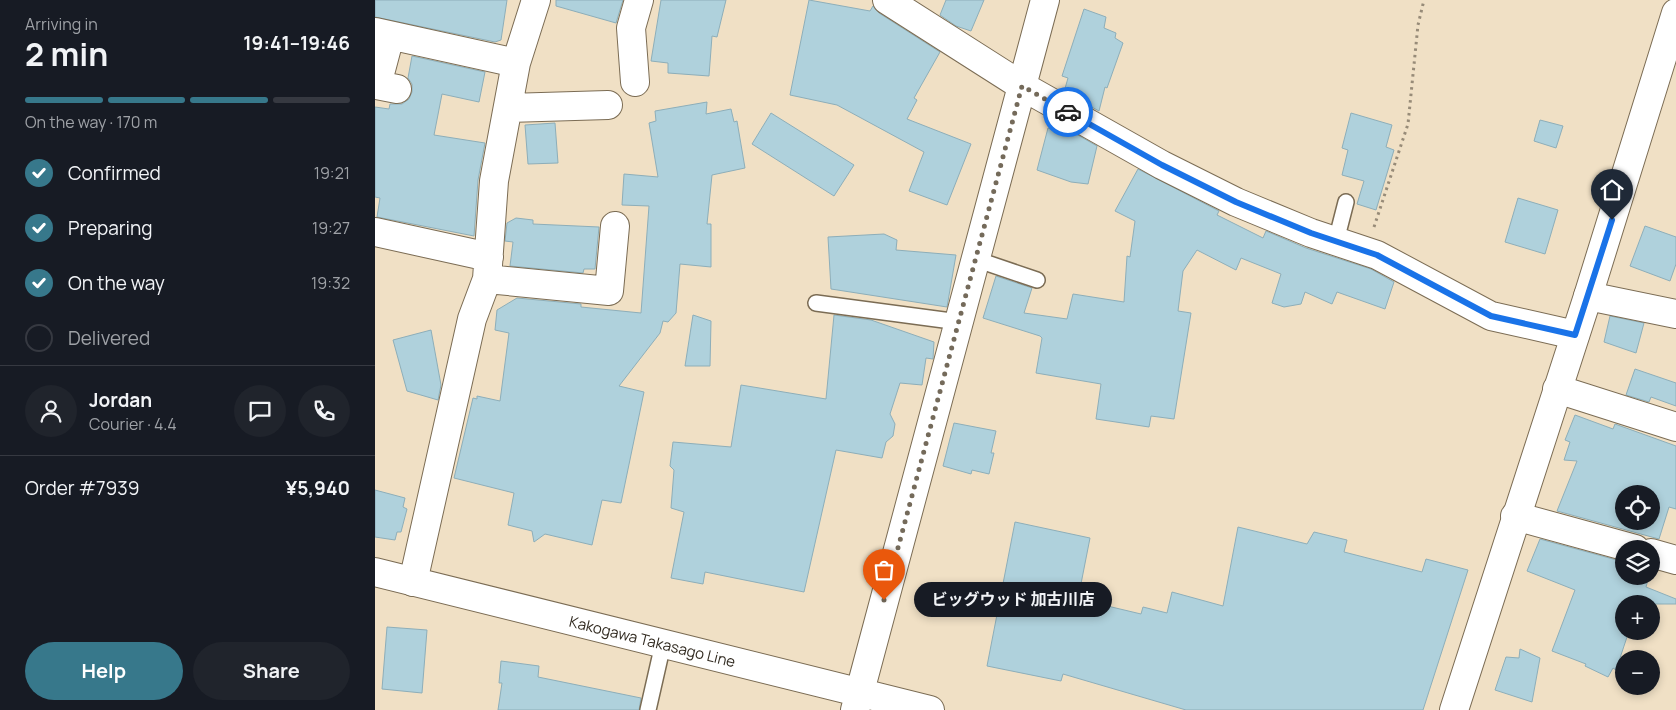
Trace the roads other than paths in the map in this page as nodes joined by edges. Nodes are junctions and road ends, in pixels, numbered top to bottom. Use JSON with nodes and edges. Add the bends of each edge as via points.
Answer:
{"nodes":[{"id":1,"x":535,"y":0,"type":"edge"},
{"id":2,"x":639,"y":0,"type":"edge"},
{"id":3,"x":887,"y":0,"type":"edge"},
{"id":4,"x":1045,"y":0,"type":"edge"},
{"id":5,"x":1676,"y":13,"type":"edge"},
{"id":6,"x":382,"y":34,"type":"edge"},
{"id":7,"x":516,"y":63,"type":"junction"},
{"id":8,"x":635,"y":82,"type":"dead end"},
{"id":9,"x":1022,"y":86,"type":"junction"},
{"id":10,"x":397,"y":89,"type":"dead end"},
{"id":11,"x":609,"y":105,"type":"dead end"},
{"id":12,"x":508,"y":108,"type":"junction"},
{"id":13,"x":1346,"y":202,"type":"dead end"},
{"id":14,"x":615,"y":226,"type":"dead end"},
{"id":15,"x":375,"y":232,"type":"edge"},
{"id":16,"x":1336,"y":242,"type":"junction"},
{"id":17,"x":975,"y":259,"type":"junction"},
{"id":18,"x":488,"y":268,"type":"junction"},
{"id":19,"x":1037,"y":280,"type":"dead end"},
{"id":20,"x":1588,"y":296,"type":"junction"},
{"id":21,"x":816,"y":303,"type":"dead end"},
{"id":22,"x":1676,"y":314,"type":"edge"},
{"id":23,"x":959,"y":322,"type":"junction"},
{"id":24,"x":1575,"y":335,"type":"junction"},
{"id":25,"x":1557,"y":389,"type":"junction"},
{"id":26,"x":1676,"y":427,"type":"edge"},
{"id":27,"x":1515,"y":516,"type":"junction"},
{"id":28,"x":1615,"y":544,"type":"edge"},
{"id":29,"x":1660,"y":556,"type":"edge"},
{"id":30,"x":1676,"y":560,"type":"edge"},
{"id":31,"x":375,"y":572,"type":"edge"},
{"id":32,"x":413,"y":582,"type":"junction"},
{"id":33,"x":663,"y":644,"type":"junction"},
{"id":34,"x":857,"y":701,"type":"edge"},
{"id":35,"x":648,"y":710,"type":"edge"},
{"id":36,"x":930,"y":710,"type":"edge"},
{"id":37,"x":1454,"y":710,"type":"edge"}],
"edges":[{"from":1,"to":7,"type":"street"},
{"from":2,"to":8,"type":"street","via":[[631,28]]},
{"from":3,"to":9,"type":"street"},
{"from":4,"to":9,"type":"street"},
{"from":5,"to":20,"type":"street"},
{"from":6,"to":7,"type":"street"},
{"from":6,"to":10,"type":"street","via":[[377,85]]},
{"from":7,"to":12,"type":"street"},
{"from":9,"to":16,"type":"street","via":[[1162,165],[1236,202]]},
{"from":9,"to":17,"type":"street"},
{"from":11,"to":12,"type":"street"},
{"from":12,"to":18,"type":"street","via":[[494,181]]},
{"from":13,"to":16,"type":"lane"},
{"from":14,"to":18,"type":"street","via":[[609,291]]},
{"from":15,"to":18,"type":"street"},
{"from":16,"to":24,"type":"street","via":[[1377,255],[1491,316]]},
{"from":17,"to":19,"type":"lane"},
{"from":17,"to":23,"type":"street"},
{"from":18,"to":32,"type":"street","via":[[472,319]]},
{"from":20,"to":22,"type":"street"},
{"from":20,"to":24,"type":"street"},
{"from":21,"to":23,"type":"lane"},
{"from":23,"to":34,"type":"street"},
{"from":24,"to":25,"type":"street"},
{"from":25,"to":26,"type":"street"},
{"from":25,"to":27,"type":"street"},
{"from":27,"to":28,"type":"street"},
{"from":27,"to":37,"type":"street"},
{"from":29,"to":30,"type":"street"},
{"from":31,"to":32,"type":"street","name":"Kakogawa Takasago Line"},
{"from":32,"to":33,"type":"street","name":"Kakogawa Takasago Line"},
{"from":33,"to":34,"type":"street","name":"Kakogawa Takasago Line"},
{"from":33,"to":35,"type":"lane"},
{"from":34,"to":36,"type":"street","name":"Kakogawa Takasago Line"}]}
